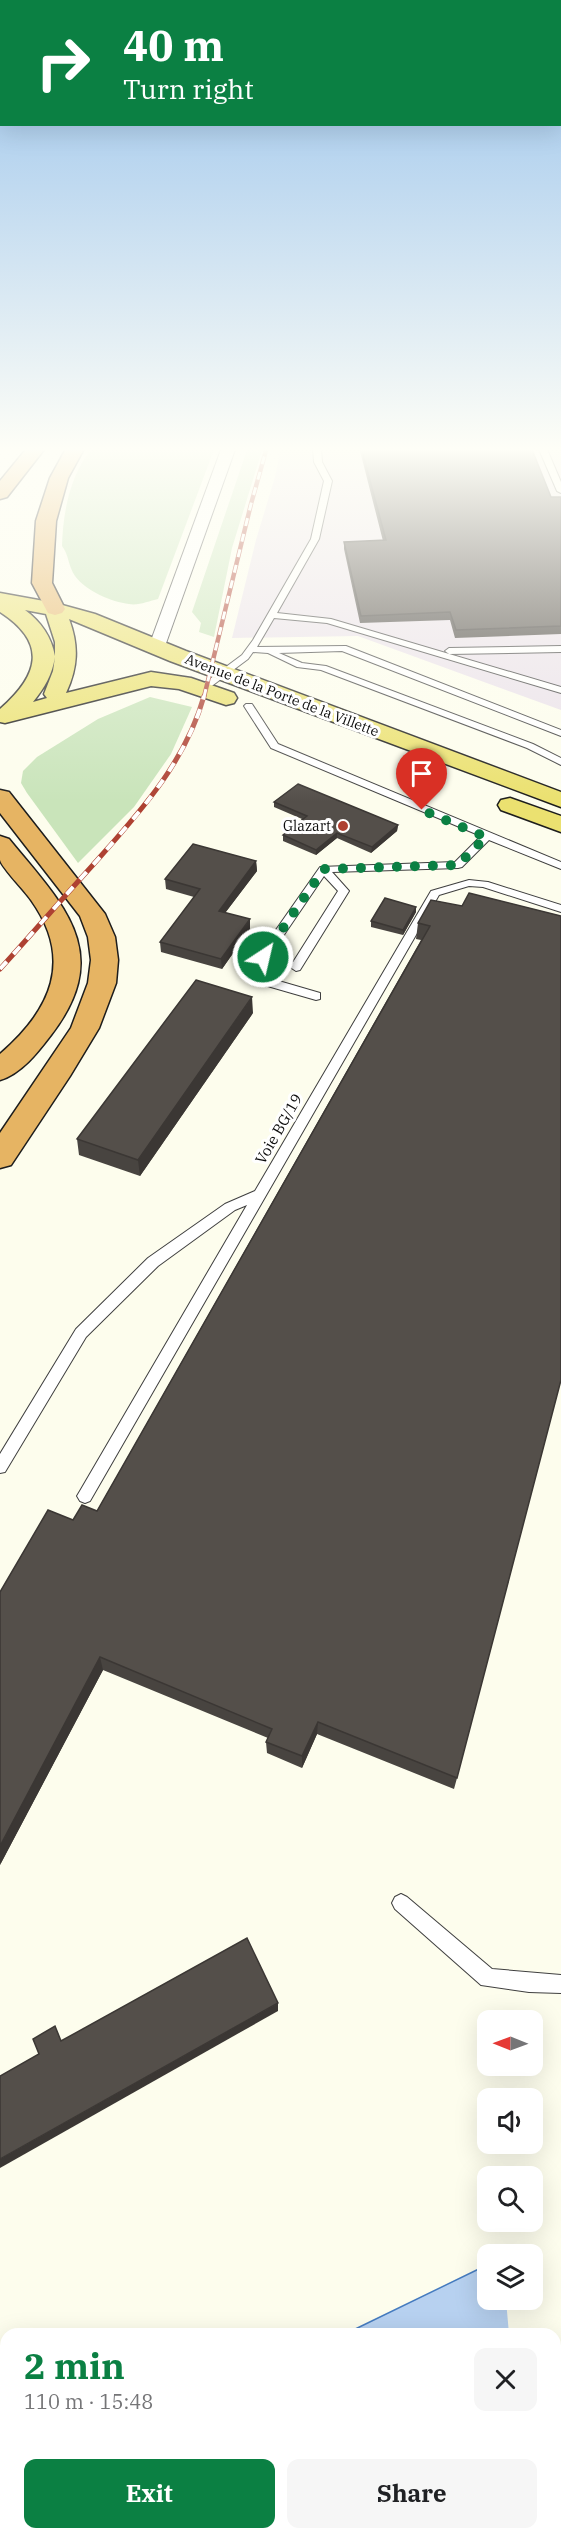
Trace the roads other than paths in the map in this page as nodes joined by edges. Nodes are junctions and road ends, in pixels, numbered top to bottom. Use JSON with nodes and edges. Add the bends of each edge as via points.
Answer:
{"nodes":[{"id":1,"x":43,"y":565,"type":"edge"},
{"id":2,"x":186,"y":565,"type":"edge"},
{"id":3,"x":300,"y":565,"type":"edge"},
{"id":4,"x":0,"y":601,"type":"edge"},
{"id":5,"x":55,"y":609,"type":"junction"},
{"id":6,"x":272,"y":615,"type":"junction"},
{"id":7,"x":156,"y":646,"type":"junction"},
{"id":8,"x":252,"y":649,"type":"junction"},
{"id":9,"x":561,"y":649,"type":"edge"},
{"id":10,"x":270,"y":652,"type":"junction"},
{"id":11,"x":435,"y":652,"type":"junction"},
{"id":12,"x":224,"y":673,"type":"junction"},
{"id":13,"x":117,"y":686,"type":"junction"},
{"id":14,"x":202,"y":689,"type":"junction"},
{"id":15,"x":561,"y":690,"type":"edge"},
{"id":16,"x":50,"y":704,"type":"junction"},
{"id":17,"x":249,"y":706,"type":"junction"},
{"id":18,"x":3,"y":717,"type":"edge"},
{"id":19,"x":561,"y":733,"type":"edge"},
{"id":20,"x":561,"y":762,"type":"edge"},
{"id":21,"x":0,"y":797,"type":"edge"},
{"id":22,"x":561,"y":800,"type":"edge"},
{"id":23,"x":561,"y":825,"type":"edge"},
{"id":24,"x":486,"y":837,"type":"junction"},
{"id":25,"x":0,"y":844,"type":"edge"},
{"id":26,"x":561,"y":866,"type":"edge"},
{"id":27,"x":324,"y":869,"type":"junction"},
{"id":28,"x":561,"y":909,"type":"edge"},
{"id":29,"x":296,"y":967,"type":"dead end"},
{"id":30,"x":316,"y":996,"type":"dead end"},
{"id":31,"x":0,"y":1070,"type":"edge"},
{"id":32,"x":0,"y":1157,"type":"edge"},
{"id":33,"x":261,"y":1194,"type":"junction"},
{"id":34,"x":0,"y":1467,"type":"edge"},
{"id":35,"x":85,"y":1496,"type":"dead end"},
{"id":36,"x":401,"y":1903,"type":"dead end"},
{"id":37,"x":561,"y":1984,"type":"edge"}],
"edges":[{"from":1,"to":5,"type":"highway","via":[[42,583]]},
{"from":2,"to":7,"type":"street"},
{"from":3,"to":6,"type":"lane"},
{"from":4,"to":5,"type":"main road","name":"Avenue de la Porte de la Villette"},
{"from":4,"to":18,"type":"main road","via":[[23,617],[38,634],[45,660],[34,688]]},
{"from":5,"to":7,"type":"main road","name":"Avenue de la Porte de la Villette"},
{"from":5,"to":16,"type":"main road","via":[[64,633],[67,660]]},
{"from":6,"to":8,"type":"lane"},
{"from":6,"to":11,"type":"lane","via":[[328,621]]},
{"from":7,"to":12,"type":"main road","name":"Avenue de la Porte de la Villette"},
{"from":7,"to":13,"type":"main road"},
{"from":8,"to":10,"type":"lane"},
{"from":8,"to":12,"type":"lane"},
{"from":9,"to":11,"type":"lane"},
{"from":10,"to":19,"type":"lane","via":[[343,648]]},
{"from":10,"to":20,"type":"lane","via":[[530,746]]},
{"from":11,"to":15,"type":"lane"},
{"from":12,"to":14,"type":"lane"},
{"from":12,"to":22,"type":"main road","name":"Avenue de la Porte de la Villette"},
{"from":13,"to":14,"type":"main road","name":"Avenue de la Porte de la Villette","via":[[162,679]]},
{"from":13,"to":16,"type":"main road","name":"Avenue de la Porte de la Villette"},
{"from":14,"to":17,"type":"main road","name":"Avenue de la Porte de la Villette"},
{"from":16,"to":18,"type":"main road","name":"Avenue de la Porte de la Villette"},
{"from":17,"to":23,"type":"main road","name":"Avenue de la Porte de la Villette","via":[[351,741]]},
{"from":17,"to":24,"type":"lane","name":"Avenue de la Porte de la Villette","via":[[274,746]]},
{"from":21,"to":32,"type":"highway","via":[[92,914],[100,932],[104,961],[99,995],[82,1036]]},
{"from":24,"to":26,"type":"lane","name":"Avenue de la Porte de la Villette"},
{"from":24,"to":27,"type":"lane","via":[[458,865]]},
{"from":25,"to":31,"type":"highway","via":[[40,894],[62,931],[68,958],[55,1008],[44,1026]]},
{"from":27,"to":29,"type":"lane","via":[[344,891]]},
{"from":27,"to":30,"type":"lane","via":[[251,974]]},
{"from":28,"to":33,"type":"lane","name":"Voie BG/19","via":[[484,884],[469,883],[435,893]]},
{"from":33,"to":34,"type":"lane","via":[[230,1207],[153,1262],[81,1334]]},
{"from":33,"to":35,"type":"lane","name":"Voie BG/19"},
{"from":36,"to":37,"type":"lane","via":[[488,1978]]}]}
